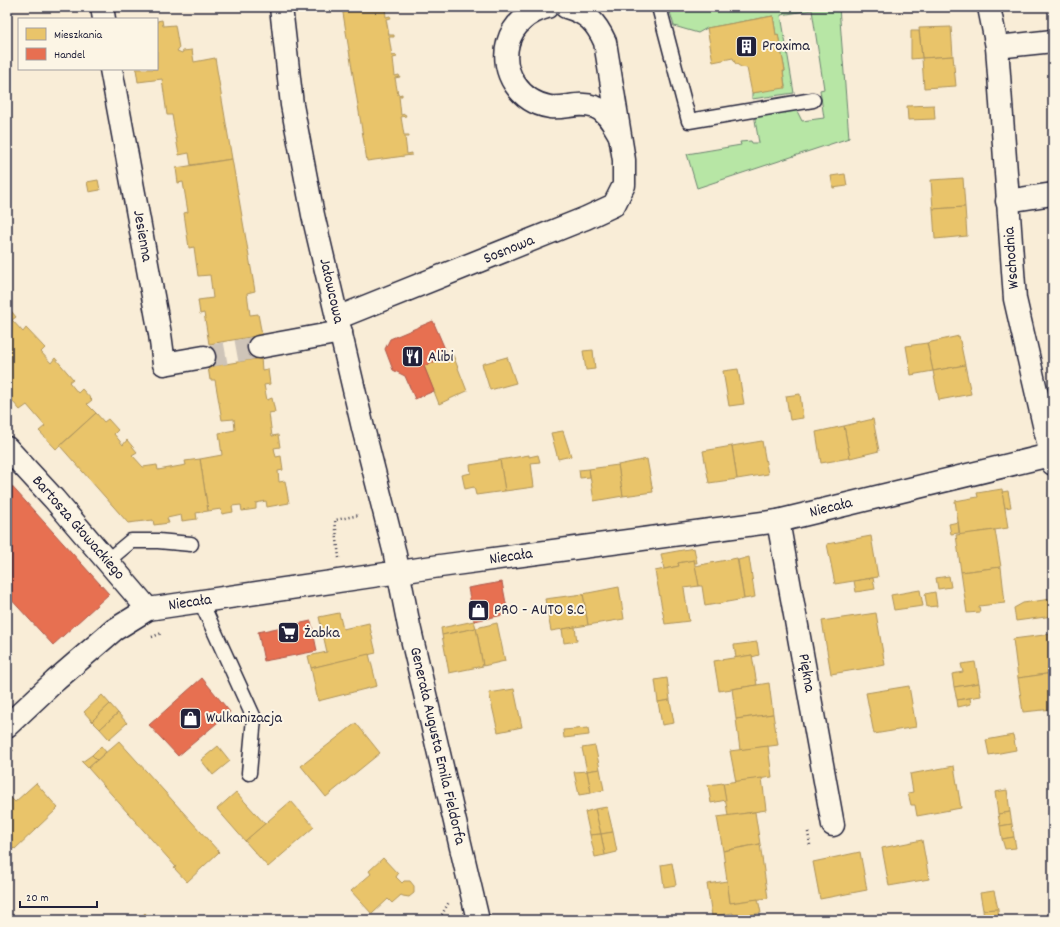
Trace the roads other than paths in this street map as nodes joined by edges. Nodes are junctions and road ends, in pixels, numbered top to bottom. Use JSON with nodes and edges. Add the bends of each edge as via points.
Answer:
{"nodes":[{"id":1,"x":102,"y":7,"type":"edge"},
{"id":2,"x":281,"y":7,"type":"edge"},
{"id":3,"x":547,"y":7,"type":"edge"},
{"id":4,"x":566,"y":7,"type":"edge"},
{"id":5,"x":659,"y":7,"type":"edge"},
{"id":6,"x":989,"y":7,"type":"edge"},
{"id":7,"x":104,"y":18,"type":"edge"},
{"id":8,"x":1053,"y":41,"type":"edge"},
{"id":9,"x":997,"y":47,"type":"junction"},
{"id":10,"x":111,"y":70,"type":"edge"},
{"id":11,"x":813,"y":100,"type":"dead end"},
{"id":12,"x":620,"y":137,"type":"junction"},
{"id":13,"x":1053,"y":194,"type":"edge"},
{"id":14,"x":1007,"y":201,"type":"junction"},
{"id":15,"x":339,"y":325,"type":"junction"},
{"id":16,"x":259,"y":347,"type":"tunnel mouth"},
{"id":17,"x":204,"y":357,"type":"tunnel mouth"},
{"id":18,"x":7,"y":448,"type":"edge"},
{"id":19,"x":1052,"y":459,"type":"edge"},
{"id":20,"x":778,"y":521,"type":"junction"},
{"id":21,"x":191,"y":544,"type":"dead end"},
{"id":22,"x":107,"y":561,"type":"junction"},
{"id":23,"x":399,"y":572,"type":"junction"},
{"id":24,"x":201,"y":602,"type":"junction"},
{"id":25,"x":148,"y":609,"type":"junction"},
{"id":26,"x":7,"y":726,"type":"edge"},
{"id":27,"x":250,"y":773,"type":"dead end"},
{"id":28,"x":834,"y":825,"type":"dead end"},
{"id":29,"x":477,"y":919,"type":"edge"}],
"edges":[{"from":1,"to":7,"type":"street"},
{"from":2,"to":15,"type":"street","name":"Jałowcowa","via":[[292,105],[313,215]]},
{"from":3,"to":12,"type":"street","name":"Sosnowa","via":[[523,19],[508,43],[508,71],[514,84],[536,103],[550,107],[581,104],[597,108],[611,120]]},
{"from":4,"to":12,"type":"street","name":"Sosnowa","via":[[590,18],[605,42]]},
{"from":5,"to":11,"type":"lane","via":[[689,121]]},
{"from":6,"to":9,"type":"street","name":"Wschodnia"},
{"from":8,"to":9,"type":"street"},
{"from":9,"to":14,"type":"street","name":"Wschodnia"},
{"from":10,"to":17,"type":"street","name":"Jesienna","via":[[164,364]]},
{"from":12,"to":15,"type":"street","name":"Sosnowa","via":[[624,160],[624,185],[614,205]]},
{"from":13,"to":14,"type":"street"},
{"from":14,"to":19,"type":"street","name":"Wschodnia","via":[[1015,298]]},
{"from":15,"to":16,"type":"street"},
{"from":15,"to":23,"type":"street","name":"Jałowcowa"},
{"from":18,"to":22,"type":"street","name":"Bartosza Głowackiego"},
{"from":19,"to":20,"type":"street","name":"Niecała"},
{"from":20,"to":23,"type":"street","name":"Niecała"},
{"from":20,"to":28,"type":"street","name":"Piękna"},
{"from":21,"to":22,"type":"lane","via":[[131,540]]},
{"from":22,"to":25,"type":"street","name":"Bartosza Głowackiego"},
{"from":23,"to":24,"type":"street","name":"Niecała"},
{"from":23,"to":29,"type":"street","name":"Generała Augusta Emila Fieldorfa","via":[[409,626]]},
{"from":24,"to":25,"type":"street","name":"Niecała"},
{"from":24,"to":27,"type":"lane","via":[[254,718]]},
{"from":25,"to":26,"type":"street","name":"Niecała","via":[[114,630]]}]}
